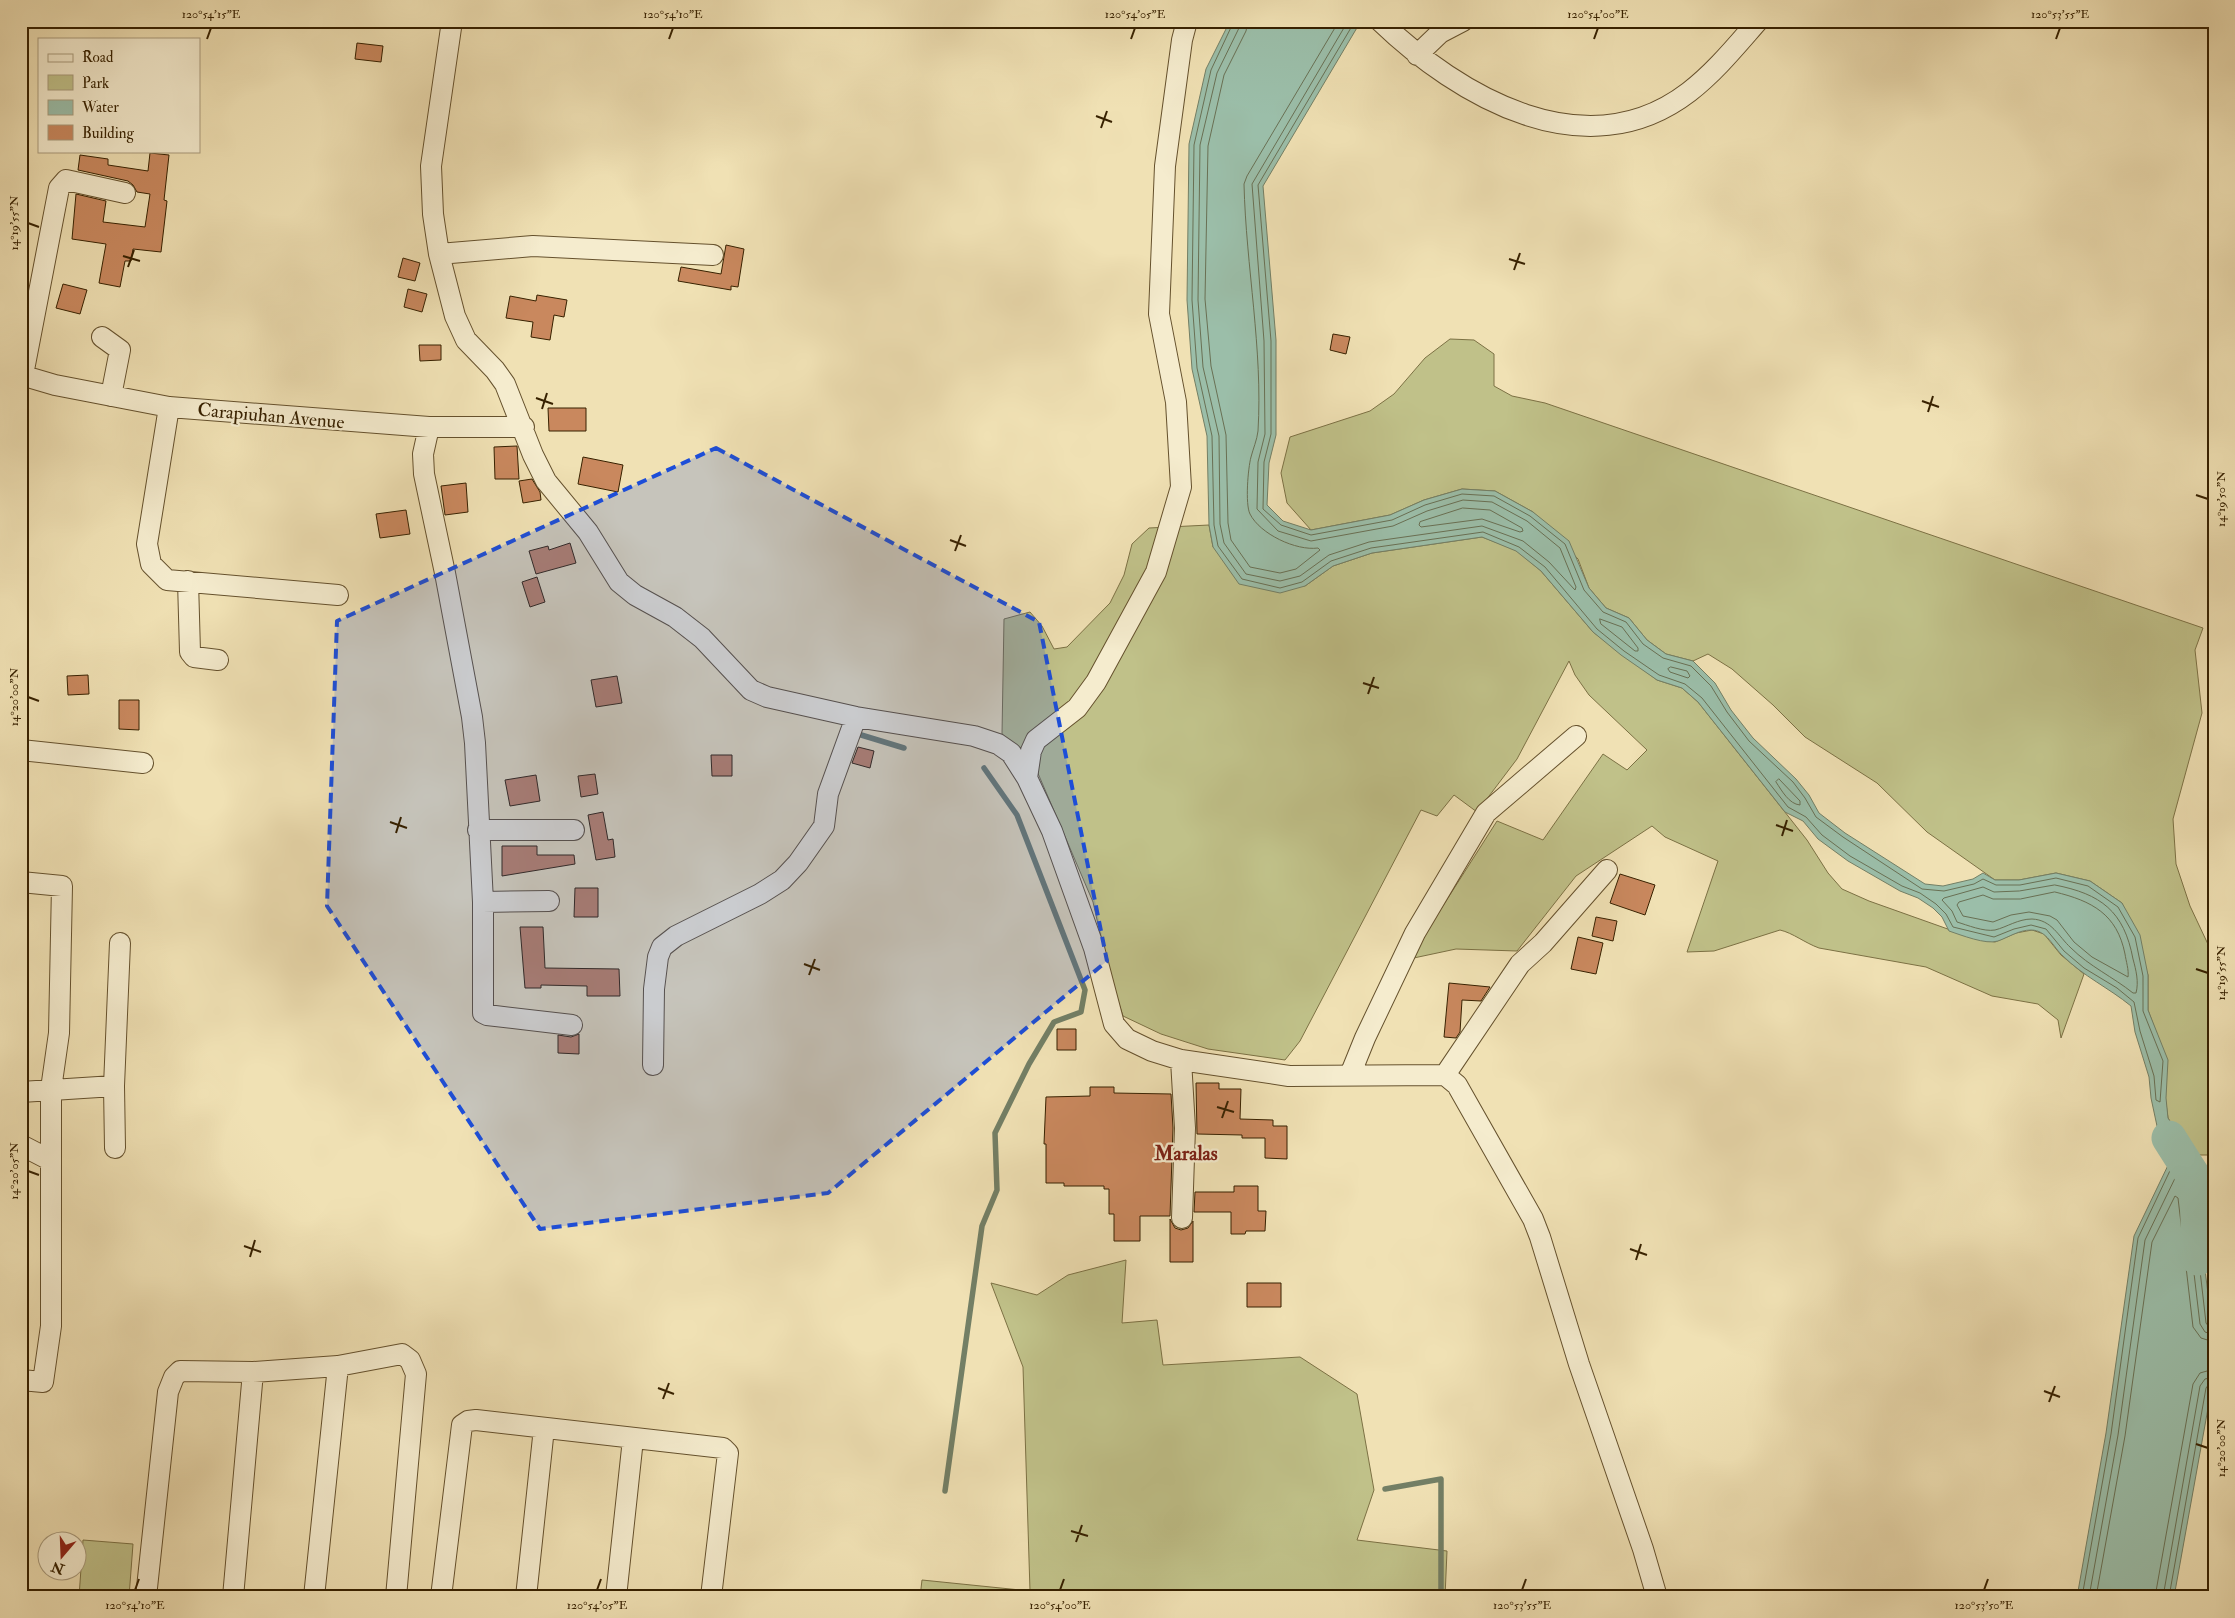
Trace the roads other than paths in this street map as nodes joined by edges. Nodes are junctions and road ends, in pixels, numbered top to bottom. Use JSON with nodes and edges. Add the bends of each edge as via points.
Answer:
{"nodes":[{"id":1,"x":452,"y":21,"type":"edge"},
{"id":2,"x":1187,"y":21,"type":"edge"},
{"id":3,"x":1380,"y":21,"type":"edge"},
{"id":4,"x":1463,"y":21,"type":"edge"},
{"id":5,"x":1758,"y":21,"type":"edge"},
{"id":6,"x":1410,"y":49,"type":"junction"},
{"id":7,"x":124,"y":193,"type":"dead end"},
{"id":8,"x":439,"y":254,"type":"junction"},
{"id":9,"x":713,"y":255,"type":"dead end"},
{"id":10,"x":102,"y":337,"type":"dead end"},
{"id":11,"x":22,"y":375,"type":"edge"},
{"id":12,"x":111,"y":396,"type":"junction"},
{"id":13,"x":169,"y":407,"type":"junction"},
{"id":14,"x":429,"y":427,"type":"junction"},
{"id":15,"x":524,"y":427,"type":"junction"},
{"id":16,"x":188,"y":581,"type":"junction"},
{"id":17,"x":338,"y":595,"type":"dead end"},
{"id":18,"x":218,"y":660,"type":"dead end"},
{"id":19,"x":856,"y":717,"type":"junction"},
{"id":20,"x":1576,"y":736,"type":"dead end"},
{"id":21,"x":21,"y":750,"type":"edge"},
{"id":22,"x":143,"y":762,"type":"dead end"},
{"id":23,"x":1027,"y":778,"type":"junction"},
{"id":24,"x":478,"y":830,"type":"junction"},
{"id":25,"x":574,"y":830,"type":"dead end"},
{"id":26,"x":1607,"y":870,"type":"dead end"},
{"id":27,"x":21,"y":882,"type":"edge"},
{"id":28,"x":549,"y":901,"type":"dead end"},
{"id":29,"x":483,"y":902,"type":"junction"},
{"id":30,"x":120,"y":943,"type":"dead end"},
{"id":31,"x":572,"y":1025,"type":"dead end"},
{"id":32,"x":1181,"y":1060,"type":"junction"},
{"id":33,"x":653,"y":1065,"type":"dead end"},
{"id":34,"x":1350,"y":1075,"type":"junction"},
{"id":35,"x":1445,"y":1075,"type":"junction"},
{"id":36,"x":114,"y":1086,"type":"junction"},
{"id":37,"x":51,"y":1090,"type":"junction"},
{"id":38,"x":21,"y":1092,"type":"edge"},
{"id":39,"x":21,"y":1145,"type":"edge"},
{"id":40,"x":115,"y":1148,"type":"dead end"},
{"id":41,"x":50,"y":1160,"type":"junction"},
{"id":42,"x":1182,"y":1218,"type":"dead end"},
{"id":43,"x":338,"y":1366,"type":"junction"},
{"id":44,"x":252,"y":1372,"type":"junction"},
{"id":45,"x":21,"y":1380,"type":"edge"},
{"id":46,"x":544,"y":1428,"type":"junction"},
{"id":47,"x":633,"y":1439,"type":"junction"},
{"id":48,"x":146,"y":1597,"type":"edge"},
{"id":49,"x":233,"y":1597,"type":"edge"},
{"id":50,"x":314,"y":1597,"type":"edge"},
{"id":51,"x":396,"y":1597,"type":"edge"},
{"id":52,"x":440,"y":1597,"type":"edge"},
{"id":53,"x":526,"y":1597,"type":"edge"},
{"id":54,"x":616,"y":1597,"type":"edge"},
{"id":55,"x":711,"y":1597,"type":"edge"},
{"id":56,"x":1657,"y":1597,"type":"edge"}],
"edges":[{"from":1,"to":8,"type":"street","via":[[431,166]]},
{"from":2,"to":23,"type":"street","via":[[1165,166],[1159,314],[1176,402],[1181,487],[1156,572],[1096,682],[1077,708],[1036,740]]},
{"from":3,"to":6,"type":"street"},
{"from":4,"to":6,"type":"street"},
{"from":5,"to":6,"type":"street","via":[[1727,57],[1688,92],[1647,116],[1614,123],[1566,125],[1519,113],[1463,85]]},
{"from":7,"to":11,"type":"street","via":[[66,180],[59,188]]},
{"from":8,"to":9,"type":"street","via":[[533,246]]},
{"from":8,"to":15,"type":"street","via":[[455,316],[466,340],[505,384]]},
{"from":10,"to":12,"type":"street","via":[[120,350]]},
{"from":11,"to":12,"type":"street","name":"Carapiuhan Avenue"},
{"from":12,"to":13,"type":"street","name":"Carapiuhan Avenue"},
{"from":13,"to":14,"type":"street","name":"Carapiuhan Avenue"},
{"from":13,"to":16,"type":"street","via":[[147,544],[151,564],[167,580]]},
{"from":14,"to":15,"type":"street","name":"Carapiuhan Avenue"},
{"from":14,"to":24,"type":"street","via":[[423,454],[424,474],[472,717]]},
{"from":15,"to":19,"type":"street","via":[[546,480],[588,532],[619,582],[702,638],[751,690],[794,704]]},
{"from":16,"to":17,"type":"street"},
{"from":16,"to":18,"type":"street","via":[[190,652],[194,657]]},
{"from":19,"to":23,"type":"street","via":[[974,736],[998,744],[1011,753]]},
{"from":19,"to":33,"type":"street","via":[[828,794],[824,826],[798,863],[782,880],[760,894],[676,936],[662,947],[654,990]]},
{"from":20,"to":34,"type":"street","via":[[1486,813],[1415,933]]},
{"from":21,"to":22,"type":"street"},
{"from":23,"to":32,"type":"street","via":[[1052,831],[1094,948],[1114,1024],[1127,1039]]},
{"from":24,"to":25,"type":"street"},
{"from":24,"to":29,"type":"street"},
{"from":26,"to":35,"type":"street","via":[[1520,964]]},
{"from":27,"to":37,"type":"street","via":[[62,886],[59,1033]]},
{"from":28,"to":29,"type":"street"},
{"from":29,"to":31,"type":"street","via":[[483,1013]]},
{"from":30,"to":36,"type":"street"},
{"from":32,"to":34,"type":"street","via":[[1290,1076]]},
{"from":32,"to":42,"type":"street","via":[[1185,1128]]},
{"from":34,"to":35,"type":"street"},
{"from":35,"to":56,"type":"street","via":[[1456,1084],[1537,1228],[1578,1364]]},
{"from":36,"to":37,"type":"street"},
{"from":36,"to":40,"type":"street"},
{"from":37,"to":38,"type":"street"},
{"from":37,"to":41,"type":"street"},
{"from":39,"to":41,"type":"street"},
{"from":41,"to":45,"type":"street","via":[[51,1326],[43,1382]]},
{"from":43,"to":44,"type":"street"},
{"from":43,"to":50,"type":"street"},
{"from":43,"to":51,"type":"street","via":[[402,1354],[410,1360],[416,1374]]},
{"from":44,"to":48,"type":"street","via":[[180,1371],[171,1384]]},
{"from":44,"to":49,"type":"street"},
{"from":46,"to":47,"type":"street"},
{"from":46,"to":52,"type":"street","via":[[476,1420],[462,1425]]},
{"from":46,"to":53,"type":"street"},
{"from":47,"to":54,"type":"street"},
{"from":47,"to":55,"type":"street","via":[[722,1448],[728,1453]]}]}
